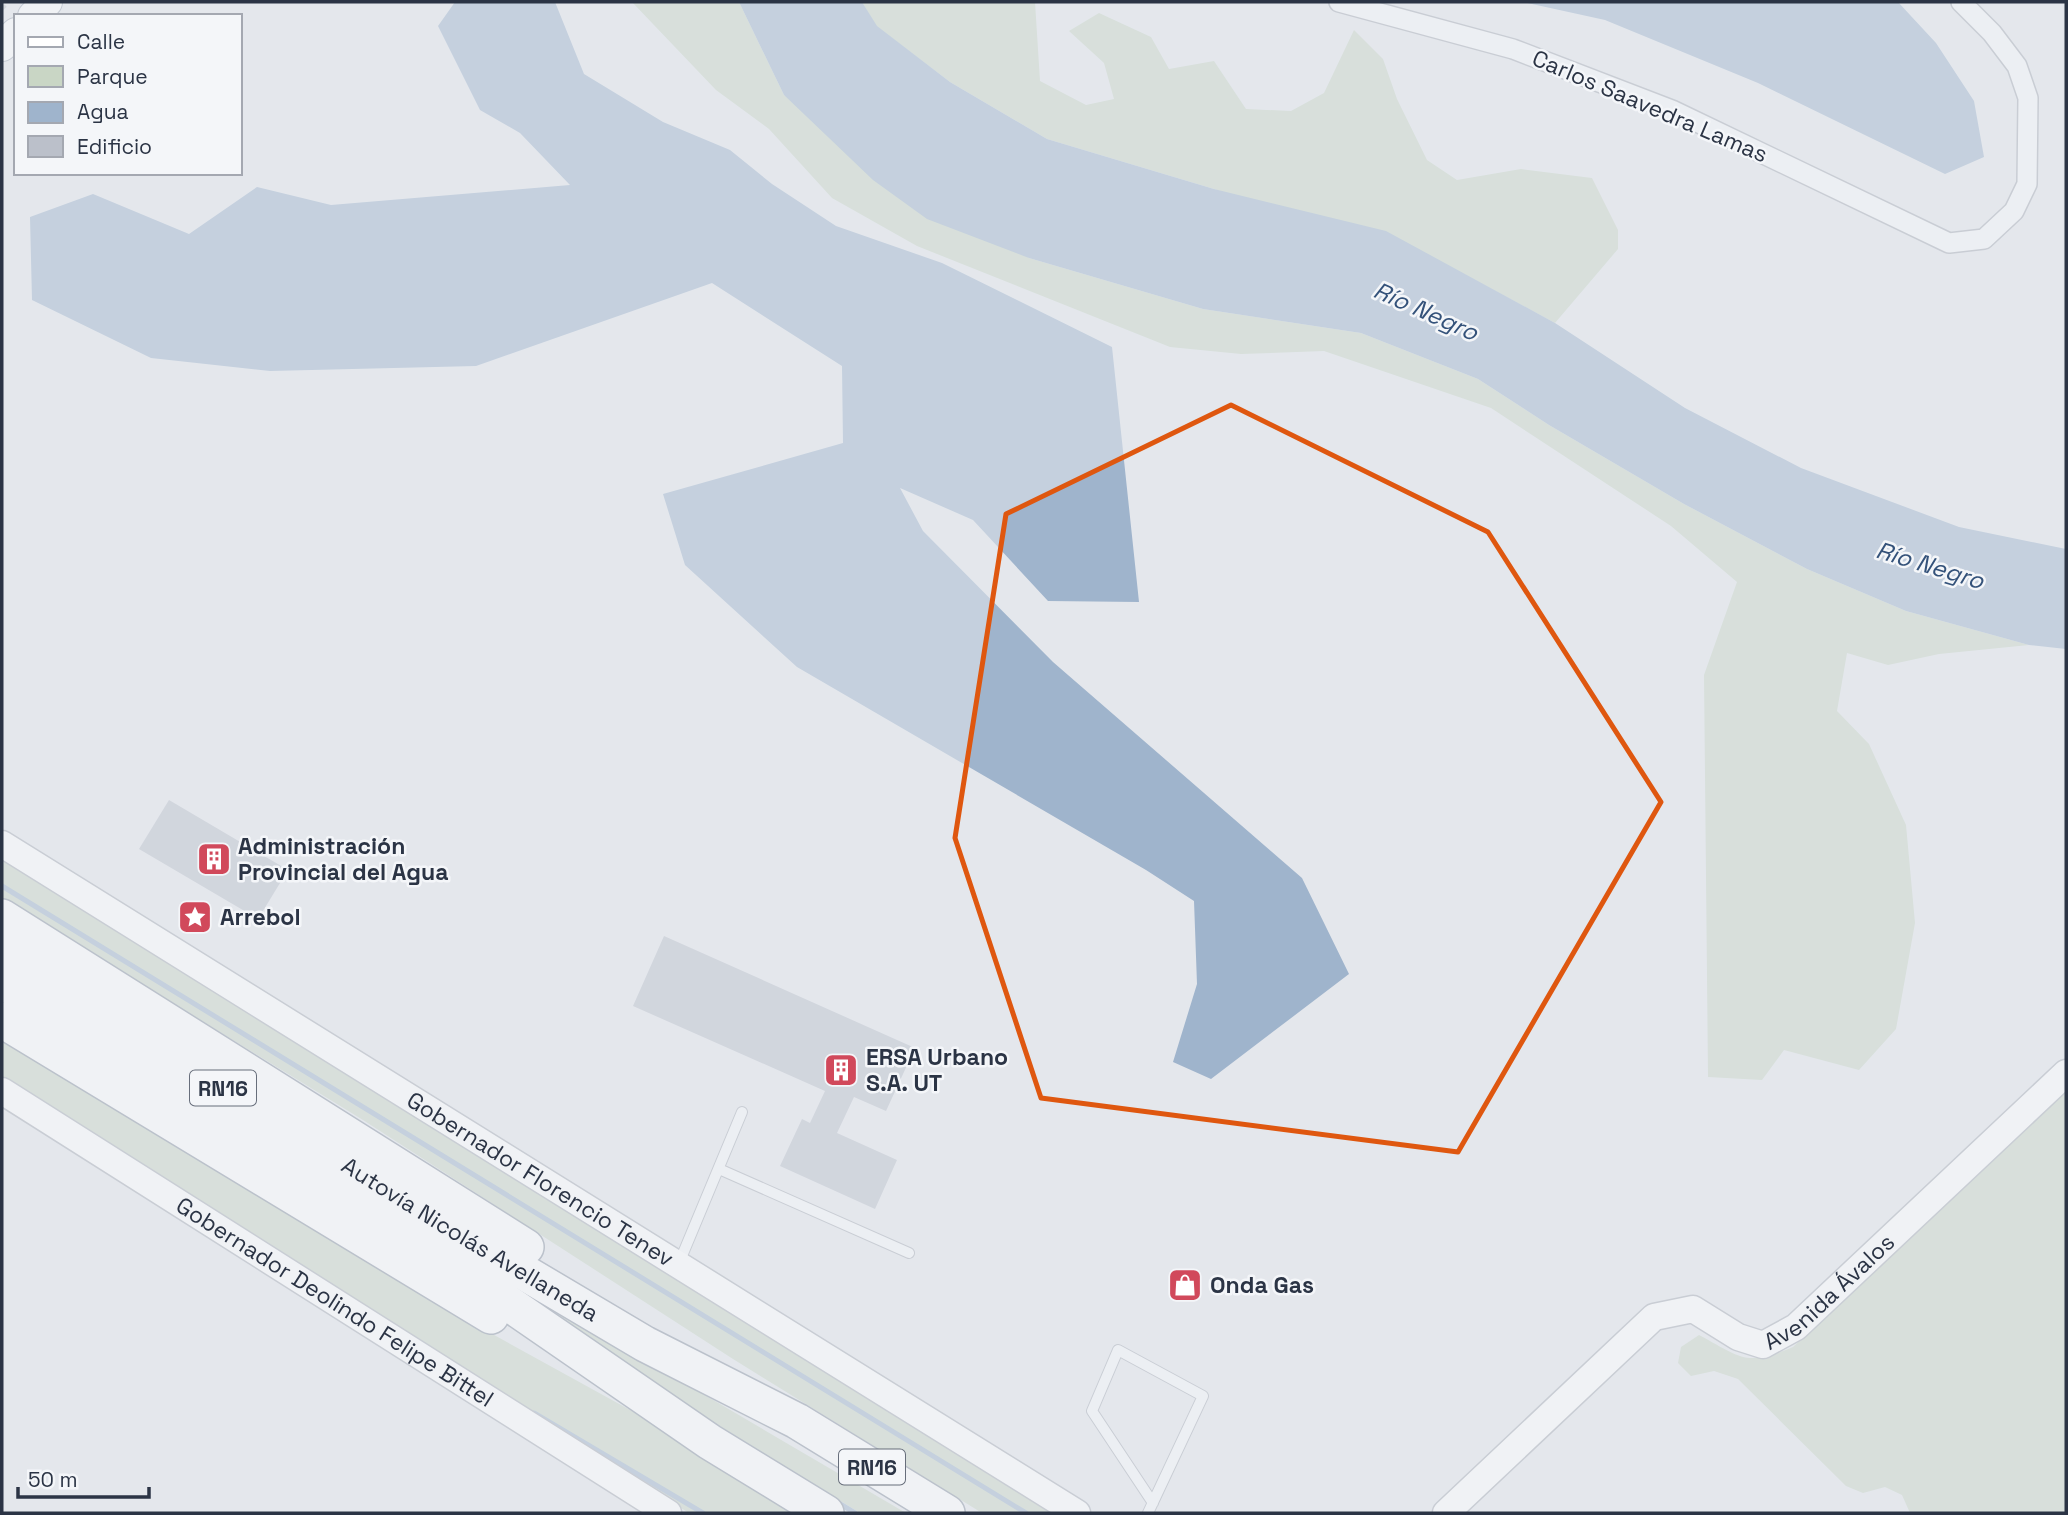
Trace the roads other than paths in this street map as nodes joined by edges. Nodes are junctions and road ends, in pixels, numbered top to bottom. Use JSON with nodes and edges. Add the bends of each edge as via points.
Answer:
{"nodes":[{"id":1,"x":1339,"y":2,"type":"edge"},
{"id":2,"x":1961,"y":2,"type":"edge"},
{"id":3,"x":2,"y":844,"type":"edge"},
{"id":4,"x":2,"y":917,"type":"edge"},
{"id":5,"x":2,"y":951,"type":"edge"},
{"id":6,"x":2,"y":981,"type":"edge"},
{"id":7,"x":2,"y":1020,"type":"edge"},
{"id":8,"x":2066,"y":1073,"type":"edge"},
{"id":9,"x":2,"y":1091,"type":"edge"},
{"id":10,"x":742,"y":1112,"type":"dead end"},
{"id":11,"x":719,"y":1169,"type":"junction"},
{"id":12,"x":909,"y":1253,"type":"dead end"},
{"id":13,"x":678,"y":1267,"type":"junction"},
{"id":14,"x":797,"y":1421,"type":"junction"},
{"id":15,"x":710,"y":1442,"type":"junction"},
{"id":16,"x":1151,"y":1508,"type":"edge"},
{"id":17,"x":668,"y":1513,"type":"edge"},
{"id":18,"x":826,"y":1513,"type":"edge"},
{"id":19,"x":947,"y":1513,"type":"edge"},
{"id":20,"x":1077,"y":1513,"type":"edge"},
{"id":21,"x":1446,"y":1513,"type":"edge"}],
"edges":[{"from":1,"to":2,"type":"street","name":"Carlos Saavedra Lamas","via":[[1513,49],[1672,110],[1949,243],[1983,239],[2014,211],[2027,184],[2028,98],[2017,66]]},
{"from":3,"to":13,"type":"street","name":"Gobernador Florencio Tenev"},
{"from":4,"to":14,"type":"highway"},
{"from":5,"to":14,"type":"highway","name":"Autovía Nicolás Avellaneda","number":"RN16","via":[[645,1344]]},
{"from":6,"to":15,"type":"highway","name":"Autovía Nicolás Avellaneda","number":"RN16","via":[[431,1250]]},
{"from":7,"to":15,"type":"highway","via":[[414,1272]]},
{"from":8,"to":21,"type":"street","name":"Avenida Ávalos","via":[[1796,1327],[1763,1345],[1738,1337],[1693,1308],[1654,1317]]},
{"from":9,"to":17,"type":"street","name":"Gobernador Deolindo Felipe Bittel"},
{"from":10,"to":11,"type":"lane"},
{"from":11,"to":12,"type":"lane"},
{"from":11,"to":13,"type":"lane"},
{"from":13,"to":20,"type":"street","name":"Gobernador Florencio Tenev"},
{"from":14,"to":19,"type":"highway","name":"Autovía Nicolás Avellaneda","number":"RN16"},
{"from":15,"to":18,"type":"highway","name":"Autovía Nicolás Avellaneda","number":"RN16"},
{"from":16,"to":16,"type":"lane","via":[[1092,1411],[1118,1350],[1203,1396]]}]}
